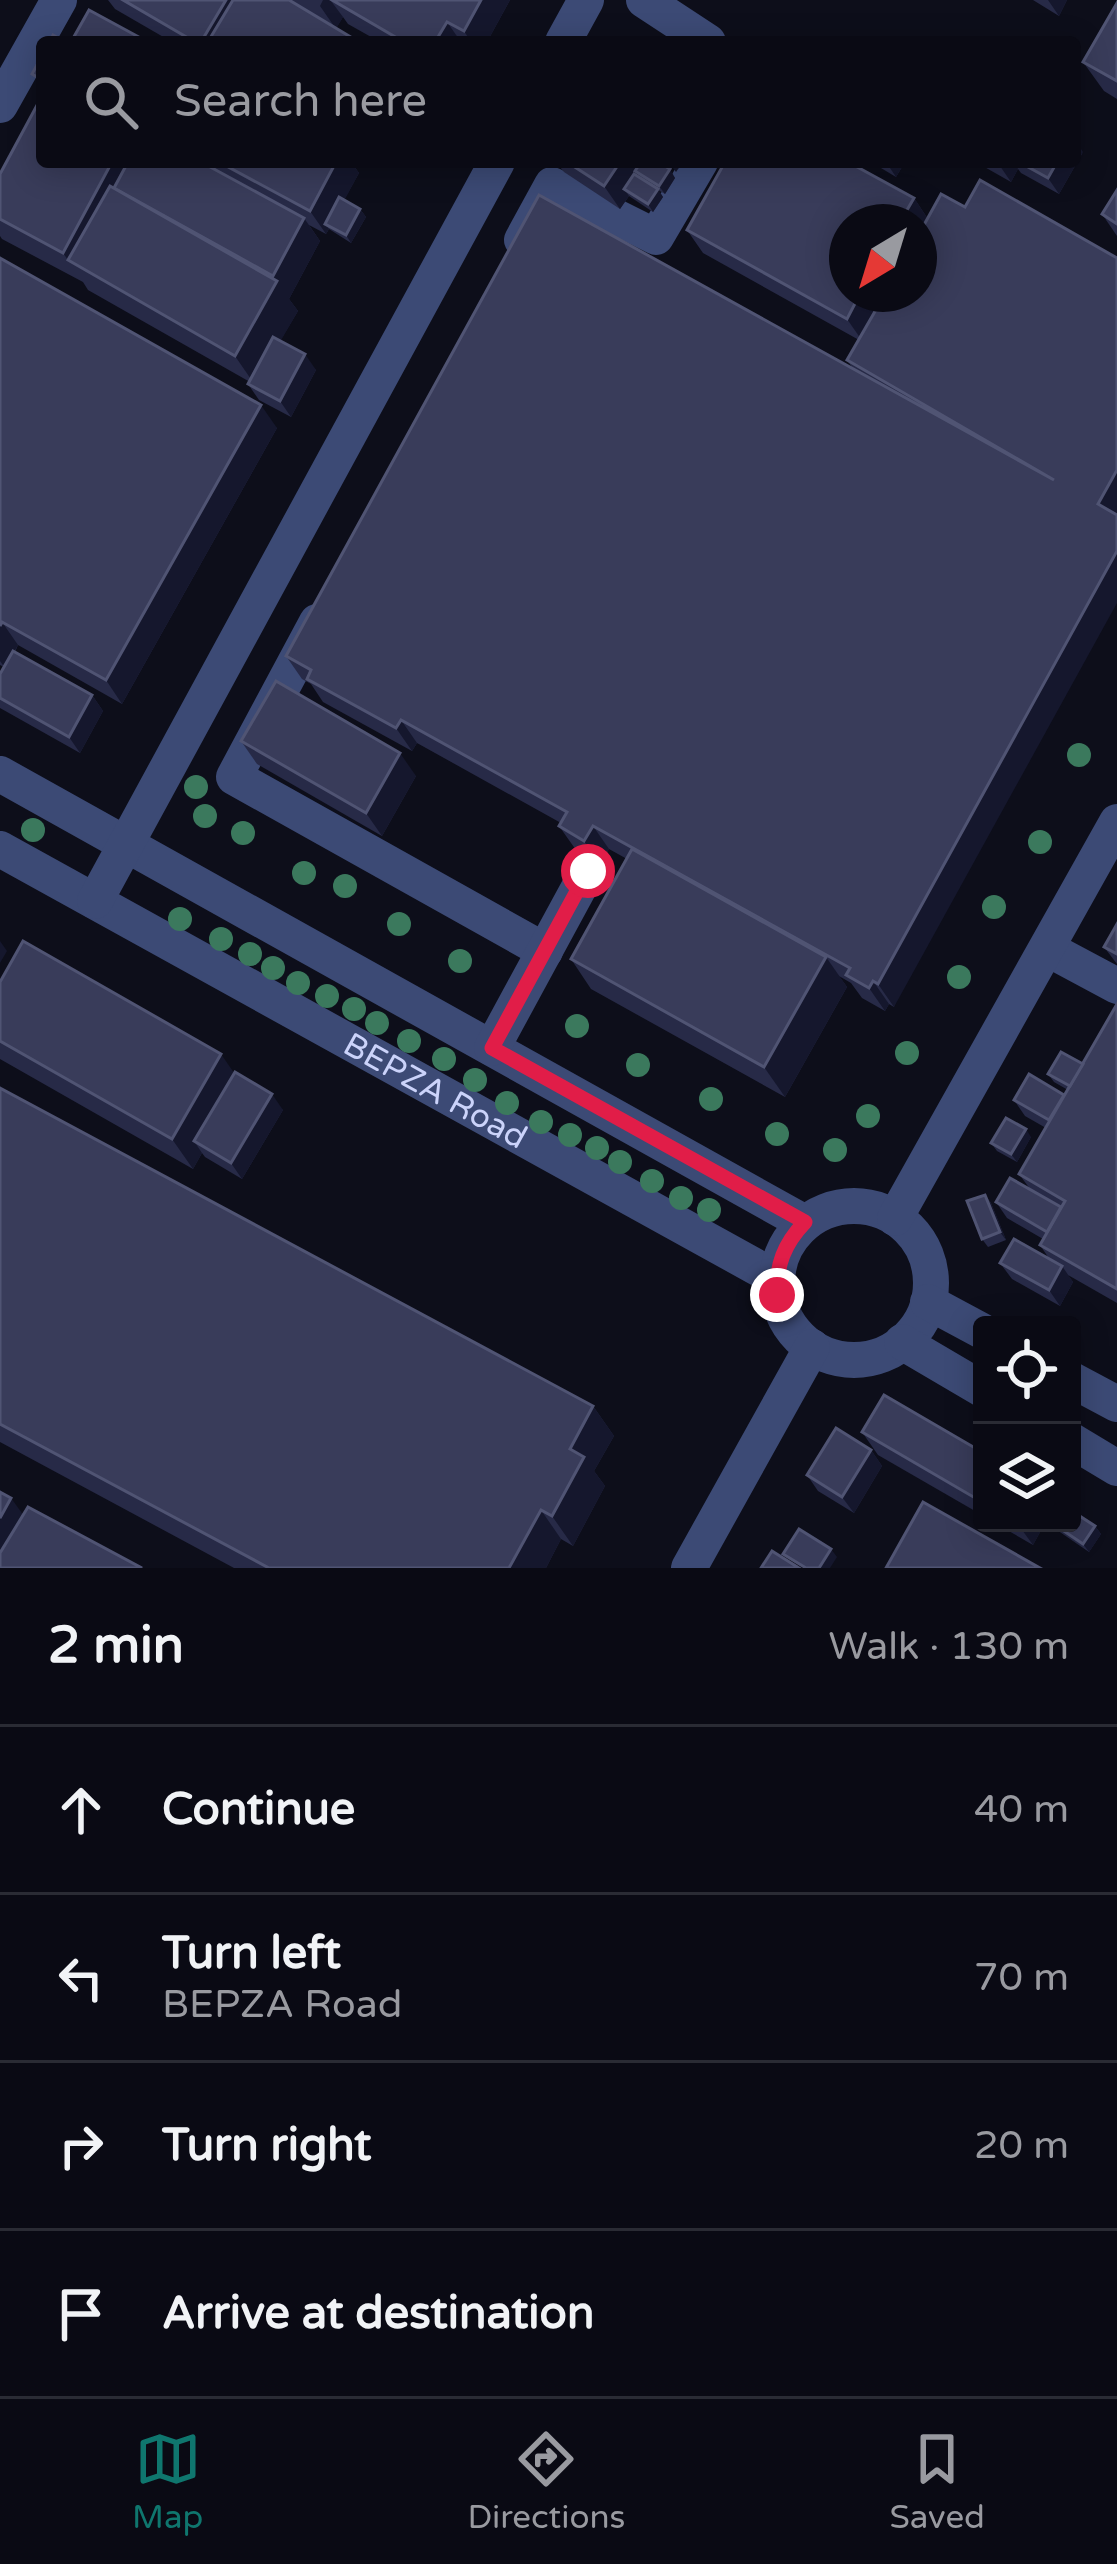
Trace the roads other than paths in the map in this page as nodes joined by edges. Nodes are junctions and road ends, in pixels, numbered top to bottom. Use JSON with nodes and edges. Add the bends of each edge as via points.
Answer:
{"nodes":[{"id":1,"x":59,"y":0,"type":"edge"},
{"id":2,"x":586,"y":0,"type":"edge"},
{"id":3,"x":644,"y":0,"type":"edge"},
{"id":4,"x":39,"y":36,"type":"edge"},
{"id":5,"x":566,"y":36,"type":"edge"},
{"id":6,"x":699,"y":36,"type":"edge"},
{"id":7,"x":36,"y":41,"type":"edge"},
{"id":8,"x":0,"y":104,"type":"edge"},
{"id":9,"x":494,"y":168,"type":"edge"},
{"id":10,"x":696,"y":168,"type":"edge"},
{"id":11,"x":506,"y":269,"type":"edge"},
{"id":12,"x":336,"y":586,"type":"edge"},
{"id":13,"x":0,"y":774,"type":"edge"},
{"id":14,"x":1117,"y":823,"type":"edge"},
{"id":15,"x":128,"y":845,"type":"junction"},
{"id":16,"x":0,"y":849,"type":"edge"},
{"id":17,"x":588,"y":871,"type":"dead end"},
{"id":18,"x":95,"y":901,"type":"junction"},
{"id":19,"x":1048,"y":949,"type":"junction"},
{"id":20,"x":544,"y":951,"type":"junction"},
{"id":21,"x":1117,"y":986,"type":"edge"},
{"id":22,"x":492,"y":1048,"type":"junction"},
{"id":23,"x":896,"y":1218,"type":"junction"},
{"id":24,"x":805,"y":1222,"type":"junction"},
{"id":25,"x":776,"y":1278,"type":"junction"},
{"id":26,"x":928,"y":1302,"type":"junction"},
{"id":27,"x":973,"y":1326,"type":"edge"},
{"id":28,"x":902,"y":1342,"type":"junction"},
{"id":29,"x":812,"y":1347,"type":"junction"},
{"id":30,"x":973,"y":1384,"type":"edge"},
{"id":31,"x":1081,"y":1385,"type":"edge"},
{"id":32,"x":1117,"y":1404,"type":"edge"},
{"id":33,"x":1081,"y":1446,"type":"edge"},
{"id":34,"x":1117,"y":1468,"type":"edge"},
{"id":35,"x":688,"y":1568,"type":"edge"}],
"edges":[{"from":1,"to":4,"type":"lane"},
{"from":2,"to":5,"type":"lane"},
{"from":3,"to":6,"type":"lane"},
{"from":7,"to":8,"type":"lane"},
{"from":9,"to":15,"type":"lane"},
{"from":10,"to":11,"type":"lane","via":[[656,237],[551,185]]},
{"from":12,"to":20,"type":"lane","via":[[234,777]]},
{"from":13,"to":15,"type":"lane","name":"BEPZA Road"},
{"from":14,"to":19,"type":"lane"},
{"from":15,"to":18,"type":"lane"},
{"from":15,"to":22,"type":"lane","name":"BEPZA Road"},
{"from":16,"to":18,"type":"lane","name":"BEPZA Road"},
{"from":17,"to":20,"type":"lane"},
{"from":18,"to":25,"type":"lane","name":"BEPZA Road"},
{"from":19,"to":21,"type":"lane"},
{"from":19,"to":23,"type":"lane"},
{"from":20,"to":22,"type":"lane"},
{"from":22,"to":24,"type":"lane","name":"BEPZA Road"},
{"from":23,"to":24,"type":"lane","via":[[849,1206]]},
{"from":23,"to":26,"type":"lane","via":[[926,1255]]},
{"from":24,"to":25,"type":"lane","via":[[785,1247]]},
{"from":25,"to":29,"type":"lane","via":[[789,1324]]},
{"from":26,"to":27,"type":"lane"},
{"from":26,"to":28,"type":"lane"},
{"from":28,"to":29,"type":"lane","via":[[858,1360]]},
{"from":28,"to":30,"type":"lane"},
{"from":29,"to":35,"type":"lane"},
{"from":31,"to":32,"type":"lane"},
{"from":33,"to":34,"type":"lane"}]}
